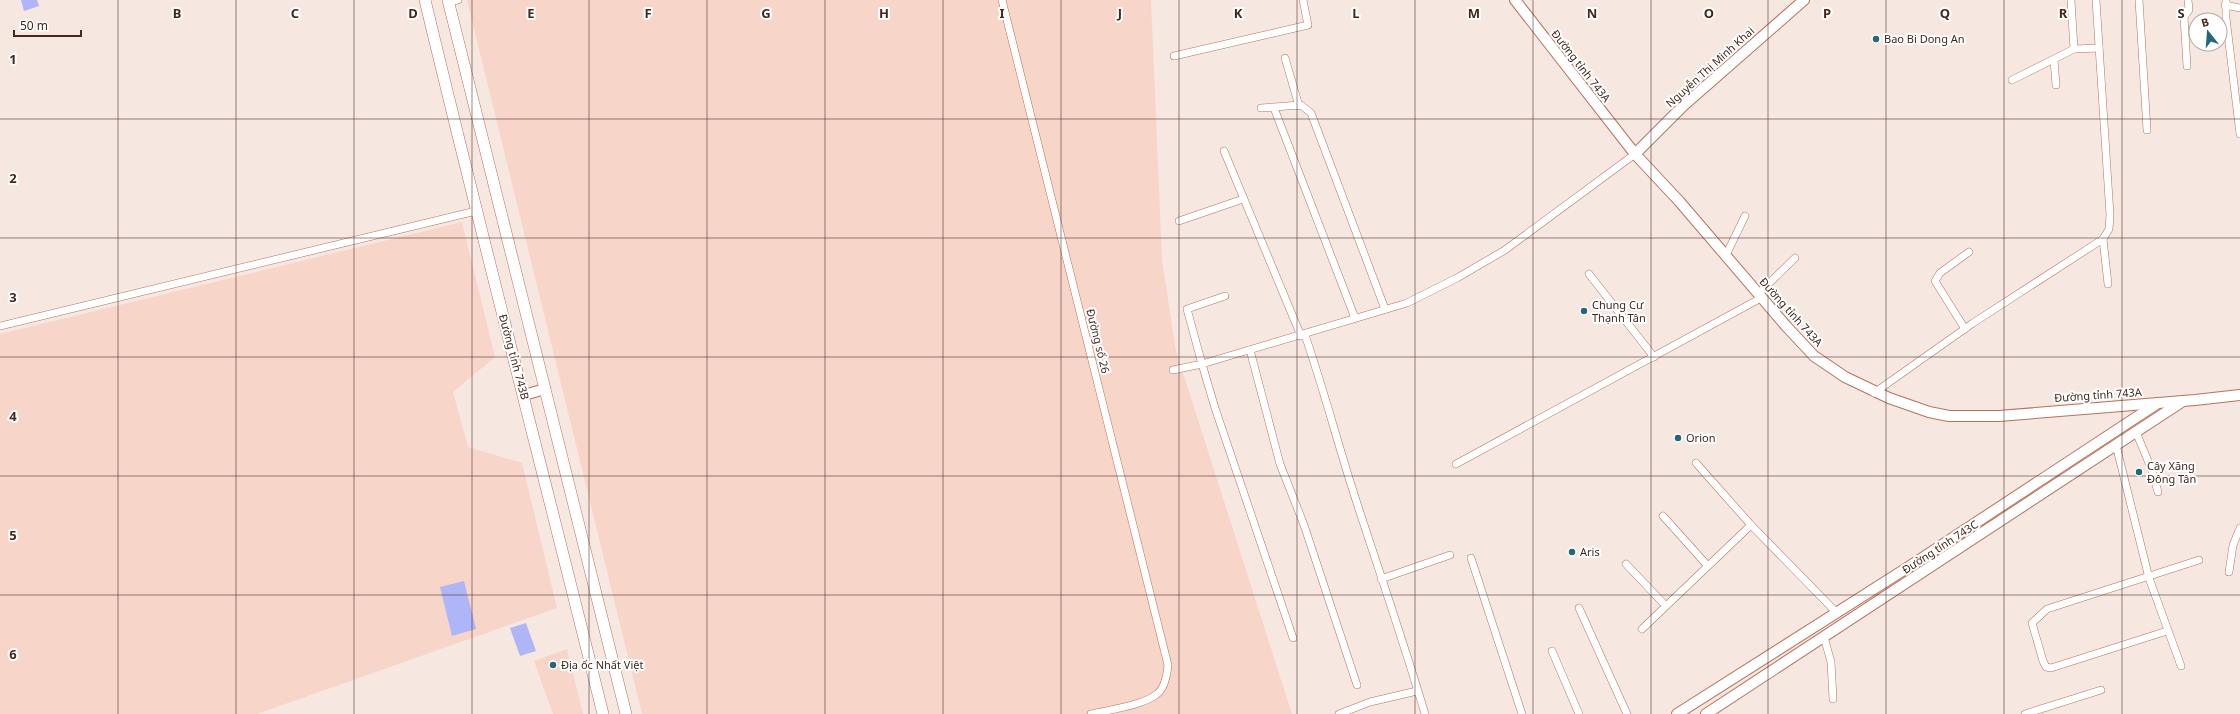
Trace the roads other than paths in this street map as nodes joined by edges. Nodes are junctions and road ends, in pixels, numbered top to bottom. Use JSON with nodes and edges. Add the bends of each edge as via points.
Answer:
{"nodes":[{"id":1,"x":425,"y":0,"type":"edge"},
{"id":2,"x":1002,"y":0,"type":"edge"},
{"id":3,"x":1303,"y":0,"type":"edge"},
{"id":4,"x":1515,"y":0,"type":"edge"},
{"id":5,"x":1804,"y":0,"type":"edge"},
{"id":6,"x":2071,"y":0,"type":"edge"},
{"id":7,"x":2096,"y":0,"type":"edge"},
{"id":8,"x":2139,"y":0,"type":"edge"},
{"id":9,"x":2188,"y":0,"type":"edge"},
{"id":10,"x":451,"y":1,"type":"edge"},
{"id":11,"x":2226,"y":3,"type":"edge"},
{"id":12,"x":2240,"y":8,"type":"edge"},
{"id":13,"x":2099,"y":48,"type":"junction"},
{"id":14,"x":2074,"y":49,"type":"junction"},
{"id":15,"x":1174,"y":56,"type":"dead end"},
{"id":16,"x":1285,"y":58,"type":"dead end"},
{"id":17,"x":2054,"y":60,"type":"junction"},
{"id":18,"x":2187,"y":66,"type":"dead end"},
{"id":19,"x":2012,"y":80,"type":"dead end"},
{"id":20,"x":2056,"y":85,"type":"dead end"},
{"id":21,"x":1298,"y":106,"type":"junction"},
{"id":22,"x":1261,"y":108,"type":"dead end"},
{"id":23,"x":1274,"y":108,"type":"junction"},
{"id":24,"x":2147,"y":130,"type":"dead end"},
{"id":25,"x":2240,"y":134,"type":"edge"},
{"id":26,"x":1224,"y":151,"type":"dead end"},
{"id":27,"x":1635,"y":154,"type":"junction"},
{"id":28,"x":1244,"y":199,"type":"junction"},
{"id":29,"x":476,"y":211,"type":"junction"},
{"id":30,"x":1745,"y":216,"type":"dead end"},
{"id":31,"x":1179,"y":221,"type":"dead end"},
{"id":32,"x":2102,"y":239,"type":"junction"},
{"id":33,"x":1969,"y":252,"type":"dead end"},
{"id":34,"x":1726,"y":255,"type":"junction"},
{"id":35,"x":1795,"y":258,"type":"dead end"},
{"id":36,"x":1589,"y":274,"type":"dead end"},
{"id":37,"x":2108,"y":284,"type":"dead end"},
{"id":38,"x":1225,"y":296,"type":"dead end"},
{"id":39,"x":1759,"y":296,"type":"junction"},
{"id":40,"x":1385,"y":309,"type":"junction"},
{"id":41,"x":1355,"y":318,"type":"junction"},
{"id":42,"x":0,"y":326,"type":"edge"},
{"id":43,"x":1965,"y":329,"type":"junction"},
{"id":44,"x":1303,"y":335,"type":"junction"},
{"id":45,"x":1250,"y":350,"type":"junction"},
{"id":46,"x":1654,"y":357,"type":"junction"},
{"id":47,"x":1202,"y":364,"type":"junction"},
{"id":48,"x":1173,"y":370,"type":"dead end"},
{"id":49,"x":545,"y":389,"type":"junction"},
{"id":50,"x":1874,"y":392,"type":"junction"},
{"id":51,"x":524,"y":394,"type":"junction"},
{"id":52,"x":2240,"y":395,"type":"edge"},
{"id":53,"x":2186,"y":400,"type":"junction"},
{"id":54,"x":2158,"y":403,"type":"junction"},
{"id":55,"x":2120,"y":405,"type":"junction"},
{"id":56,"x":2134,"y":420,"type":"junction"},
{"id":57,"x":2139,"y":430,"type":"junction"},
{"id":58,"x":2116,"y":445,"type":"junction"},
{"id":59,"x":1696,"y":463,"type":"dead end"},
{"id":60,"x":1456,"y":464,"type":"dead end"},
{"id":61,"x":2158,"y":492,"type":"dead end"},
{"id":62,"x":1663,"y":516,"type":"dead end"},
{"id":63,"x":1751,"y":525,"type":"junction"},
{"id":64,"x":2240,"y":528,"type":"edge"},
{"id":65,"x":1450,"y":555,"type":"dead end"},
{"id":66,"x":1471,"y":558,"type":"dead end"},
{"id":67,"x":2199,"y":560,"type":"dead end"},
{"id":68,"x":1626,"y":564,"type":"dead end"},
{"id":69,"x":1707,"y":565,"type":"junction"},
{"id":70,"x":2229,"y":572,"type":"dead end"},
{"id":71,"x":2149,"y":578,"type":"junction"},
{"id":72,"x":1381,"y":579,"type":"junction"},
{"id":73,"x":1666,"y":605,"type":"junction"},
{"id":74,"x":1579,"y":608,"type":"dead end"},
{"id":75,"x":1836,"y":612,"type":"junction"},
{"id":76,"x":1642,"y":629,"type":"dead end"},
{"id":77,"x":2167,"y":631,"type":"junction"},
{"id":78,"x":1824,"y":637,"type":"junction"},
{"id":79,"x":1293,"y":638,"type":"dead end"},
{"id":80,"x":1552,"y":651,"type":"dead end"},
{"id":81,"x":2181,"y":666,"type":"dead end"},
{"id":82,"x":1357,"y":685,"type":"dead end"},
{"id":83,"x":2101,"y":690,"type":"dead end"},
{"id":84,"x":1417,"y":691,"type":"junction"},
{"id":85,"x":1833,"y":699,"type":"dead end"},
{"id":86,"x":603,"y":714,"type":"edge"},
{"id":87,"x":626,"y":714,"type":"edge"},
{"id":88,"x":1091,"y":714,"type":"edge"},
{"id":89,"x":1339,"y":714,"type":"edge"},
{"id":90,"x":1425,"y":714,"type":"edge"},
{"id":91,"x":1522,"y":714,"type":"edge"},
{"id":92,"x":1579,"y":714,"type":"edge"},
{"id":93,"x":1627,"y":714,"type":"edge"},
{"id":94,"x":1677,"y":714,"type":"edge"},
{"id":95,"x":1706,"y":714,"type":"edge"},
{"id":96,"x":2025,"y":714,"type":"edge"}],
"edges":[{"from":1,"to":29,"type":"main road","name":"Đường tỉnh 743B"},
{"from":2,"to":88,"type":"street","name":"Đường số 26","via":[[1168,665],[1163,687],[1158,694],[1148,700]]},
{"from":3,"to":15,"type":"street","via":[[1308,25]]},
{"from":4,"to":27,"type":"main road","name":"Đường tỉnh 743A"},
{"from":5,"to":27,"type":"main road","name":"Nguyễn Thị Minh Khai","via":[[1683,106]]},
{"from":6,"to":14,"type":"street"},
{"from":7,"to":13,"type":"street"},
{"from":8,"to":24,"type":"street"},
{"from":9,"to":18,"type":"street","via":[[2189,10],[2184,17]]},
{"from":10,"to":49,"type":"main road","name":"Đường tỉnh 743B"},
{"from":11,"to":12,"type":"street"},
{"from":11,"to":25,"type":"street"},
{"from":13,"to":14,"type":"street"},
{"from":13,"to":32,"type":"street","via":[[2110,216],[2109,228]]},
{"from":14,"to":17,"type":"street"},
{"from":16,"to":21,"type":"street"},
{"from":17,"to":19,"type":"street"},
{"from":17,"to":20,"type":"street"},
{"from":21,"to":23,"type":"street"},
{"from":21,"to":40,"type":"street","via":[[1308,108],[1311,113]]},
{"from":22,"to":23,"type":"street"},
{"from":23,"to":41,"type":"street"},
{"from":26,"to":28,"type":"street"},
{"from":27,"to":34,"type":"main road","name":"Đường tỉnh 743A"},
{"from":27,"to":40,"type":"street","via":[[1505,250],[1457,278],[1414,299]]},
{"from":28,"to":31,"type":"street"},
{"from":28,"to":44,"type":"street"},
{"from":29,"to":42,"type":"street"},
{"from":29,"to":51,"type":"main road","name":"Đường tỉnh 743B"},
{"from":30,"to":34,"type":"street"},
{"from":32,"to":37,"type":"street"},
{"from":32,"to":43,"type":"street"},
{"from":33,"to":43,"type":"street","via":[[1940,273],[1935,281]]},
{"from":34,"to":39,"type":"main road","name":"Đường tỉnh 743A"},
{"from":35,"to":39,"type":"street"},
{"from":36,"to":46,"type":"street"},
{"from":38,"to":47,"type":"street","via":[[1187,309]]},
{"from":39,"to":46,"type":"street"},
{"from":39,"to":50,"type":"main road","name":"Đường tỉnh 743A","via":[[1814,356],[1845,377]]},
{"from":40,"to":41,"type":"street"},
{"from":41,"to":44,"type":"street"},
{"from":43,"to":50,"type":"street"},
{"from":44,"to":45,"type":"street"},
{"from":44,"to":72,"type":"street","via":[[1320,378]]},
{"from":45,"to":47,"type":"street"},
{"from":45,"to":82,"type":"street","via":[[1280,464],[1304,525]]},
{"from":46,"to":60,"type":"street"},
{"from":47,"to":48,"type":"street"},
{"from":47,"to":79,"type":"street"},
{"from":49,"to":51,"type":"main road"},
{"from":49,"to":87,"type":"main road","name":"Đường tỉnh 743B"},
{"from":50,"to":55,"type":"main road","name":"Đường tỉnh 743A","via":[[1929,412],[1949,416],[1999,416]]},
{"from":51,"to":86,"type":"main road","name":"Đường tỉnh 743B"},
{"from":52,"to":53,"type":"main road","name":"Đường tỉnh 743A"},
{"from":53,"to":54,"type":"main road","name":"Đường tỉnh 743A"},
{"from":53,"to":57,"type":"main road","name":"Đường tỉnh 743C"},
{"from":54,"to":55,"type":"main road","name":"Đường tỉnh 743A"},
{"from":54,"to":56,"type":"main road","name":"Đường tỉnh 743C"},
{"from":55,"to":56,"type":"main road"},
{"from":56,"to":57,"type":"main road"},
{"from":56,"to":75,"type":"main road","name":"Đường tỉnh 743C"},
{"from":57,"to":58,"type":"main road","name":"Đường tỉnh 743C"},
{"from":57,"to":61,"type":"street"},
{"from":58,"to":71,"type":"street"},
{"from":58,"to":78,"type":"main road","name":"Đường tỉnh 743C"},
{"from":59,"to":63,"type":"street"},
{"from":62,"to":69,"type":"street"},
{"from":63,"to":69,"type":"street"},
{"from":63,"to":75,"type":"street"},
{"from":64,"to":70,"type":"street","via":[[2233,545]]},
{"from":65,"to":72,"type":"street"},
{"from":66,"to":91,"type":"street"},
{"from":67,"to":71,"type":"street"},
{"from":68,"to":73,"type":"street"},
{"from":69,"to":73,"type":"street"},
{"from":71,"to":77,"type":"street"},
{"from":71,"to":77,"type":"street","via":[[2047,609],[2032,623],[2043,661],[2046,667],[2051,668]]},
{"from":72,"to":84,"type":"street","via":[[1414,674]]},
{"from":73,"to":76,"type":"street"},
{"from":74,"to":93,"type":"street"},
{"from":75,"to":94,"type":"main road","name":"Đường tỉnh 743C"},
{"from":77,"to":81,"type":"street"},
{"from":78,"to":85,"type":"street","via":[[1831,662]]},
{"from":78,"to":95,"type":"main road","name":"Đường tỉnh 743C"},
{"from":80,"to":92,"type":"street"},
{"from":83,"to":96,"type":"street"},
{"from":84,"to":89,"type":"street","via":[[1370,702]]},
{"from":84,"to":90,"type":"street"}]}
